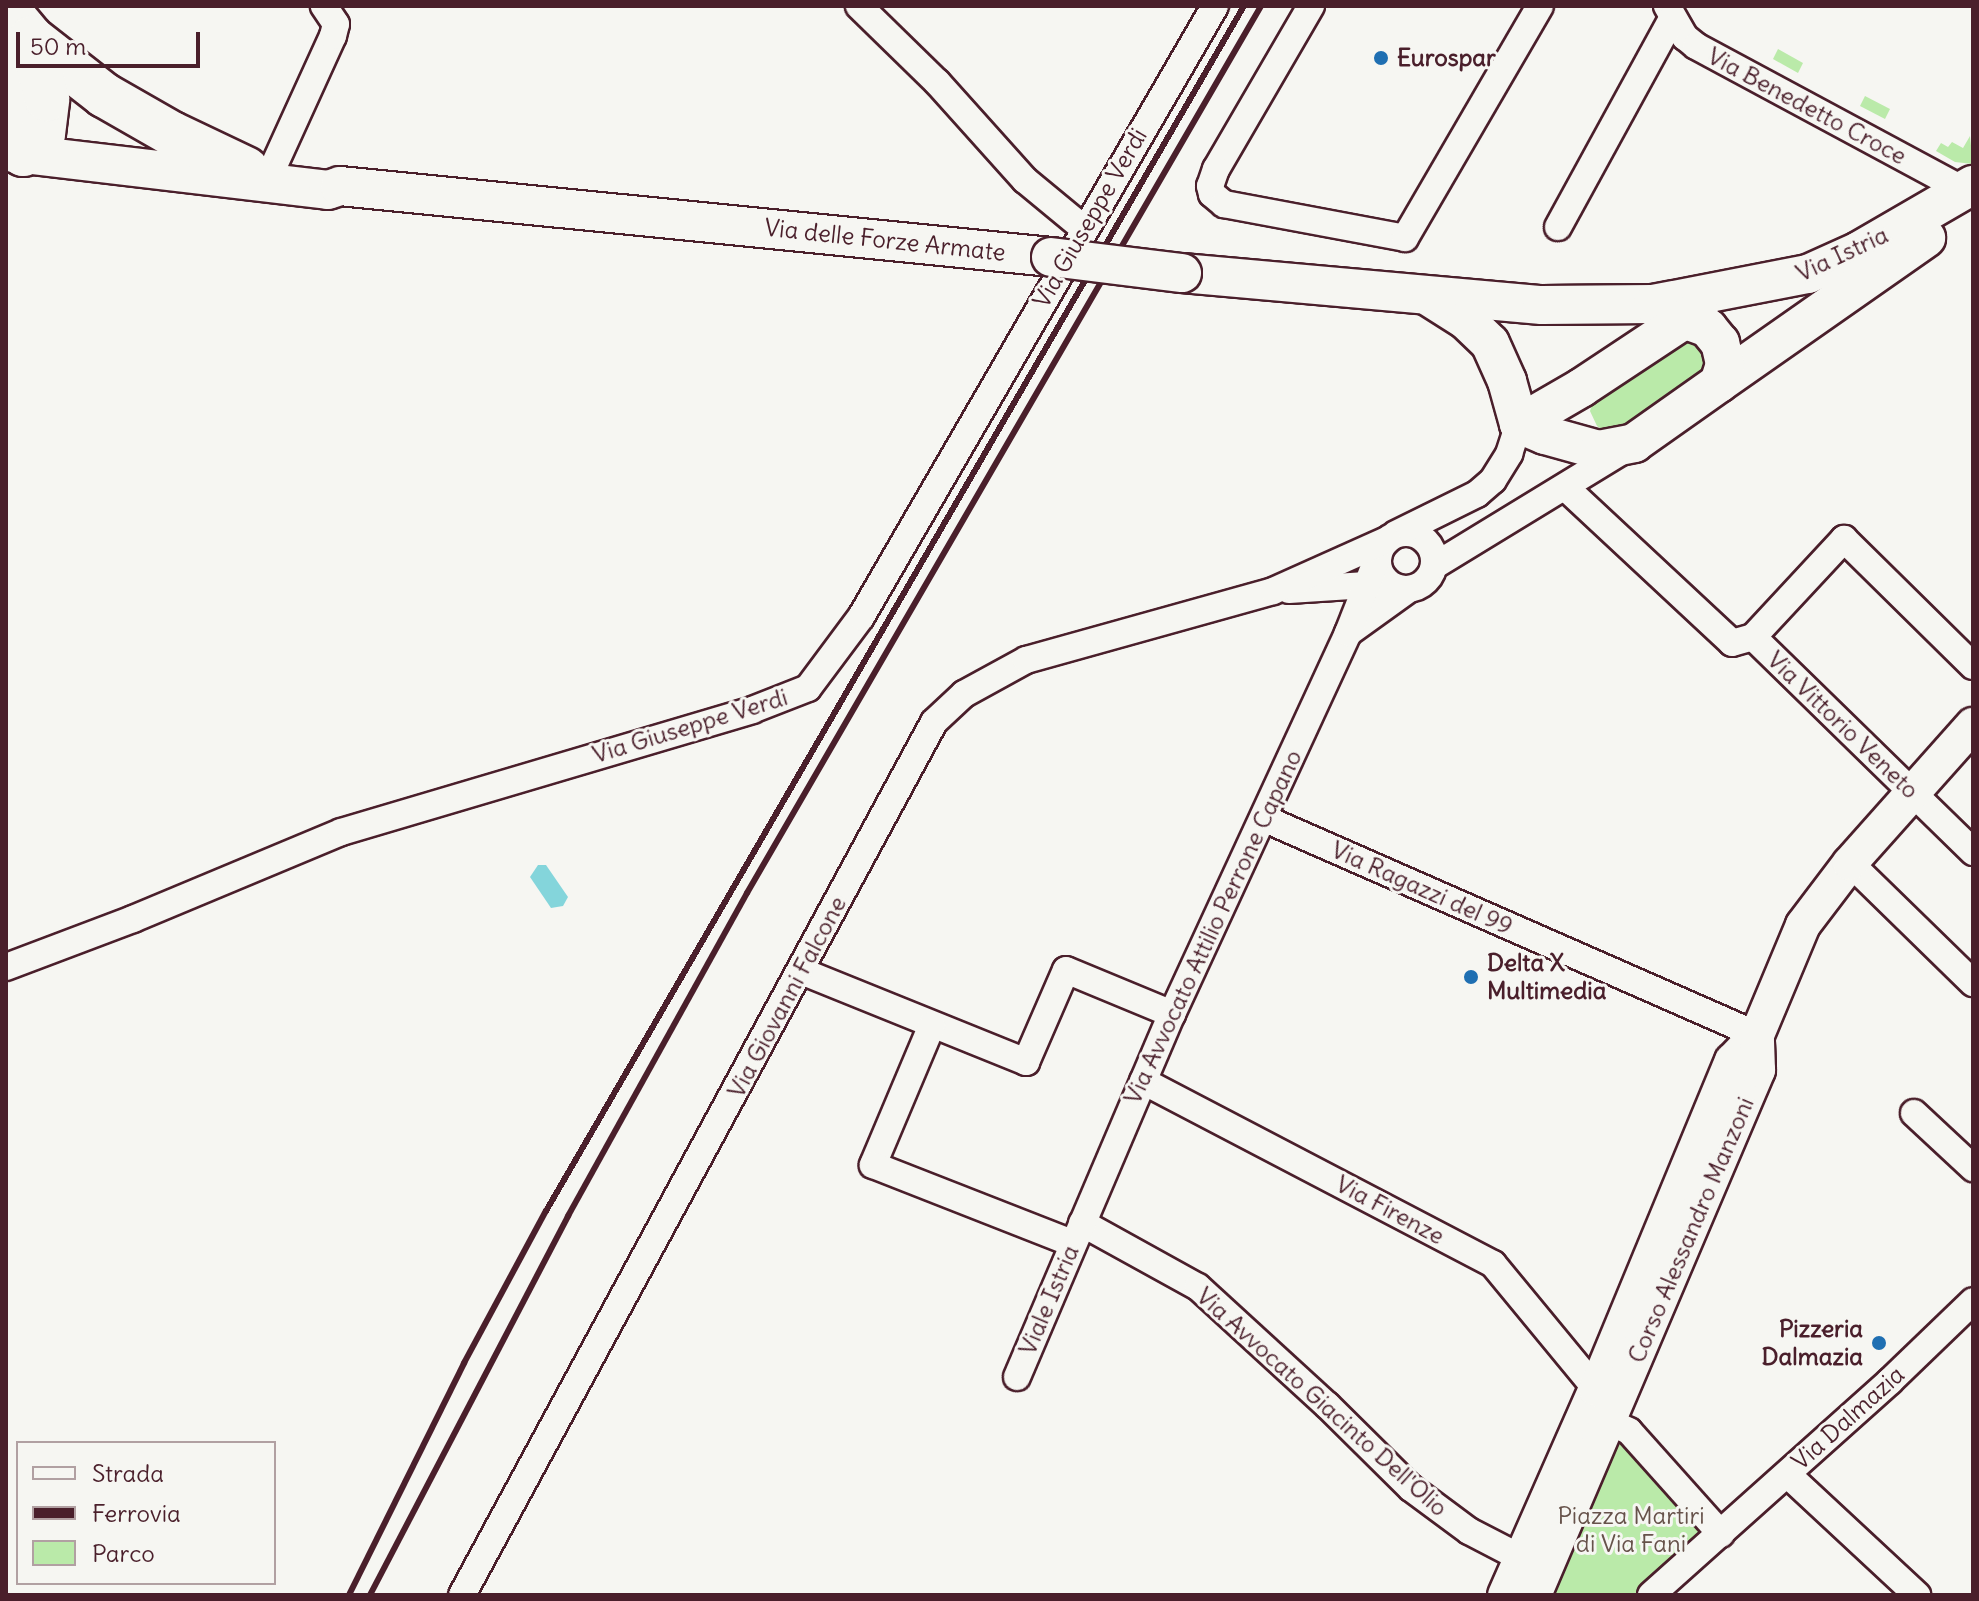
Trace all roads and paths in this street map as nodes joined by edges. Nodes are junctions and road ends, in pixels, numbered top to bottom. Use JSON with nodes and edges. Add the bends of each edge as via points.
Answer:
{"nodes":[{"id":1,"x":324,"y":6,"type":"edge"},
{"id":2,"x":859,"y":6,"type":"edge"},
{"id":3,"x":1215,"y":6,"type":"edge"},
{"id":4,"x":1311,"y":6,"type":"edge"},
{"id":5,"x":1540,"y":6,"type":"edge"},
{"id":6,"x":1670,"y":12,"type":"edge"},
{"id":7,"x":14,"y":37,"type":"edge"},
{"id":8,"x":15,"y":153,"type":"edge"},
{"id":9,"x":113,"y":162,"type":"junction"},
{"id":10,"x":259,"y":171,"type":"junction"},
{"id":11,"x":340,"y":186,"type":"junction"},
{"id":12,"x":1970,"y":193,"type":"edge"},
{"id":13,"x":1558,"y":227,"type":"dead end"},
{"id":14,"x":1083,"y":228,"type":"junction"},
{"id":15,"x":1429,"y":296,"type":"junction"},
{"id":16,"x":1674,"y":315,"type":"junction"},
{"id":17,"x":1719,"y":383,"type":"junction"},
{"id":18,"x":1581,"y":388,"type":"junction"},
{"id":19,"x":1519,"y":424,"type":"junction"},
{"id":20,"x":1623,"y":445,"type":"junction"},
{"id":21,"x":1566,"y":488,"type":"junction"},
{"id":22,"x":1387,"y":544,"type":"junction"},
{"id":23,"x":1434,"y":566,"type":"junction"},
{"id":24,"x":1388,"y":586,"type":"junction"},
{"id":25,"x":1273,"y":591,"type":"junction"},
{"id":26,"x":1348,"y":633,"type":"junction"},
{"id":27,"x":1753,"y":637,"type":"junction"},
{"id":28,"x":1973,"y":666,"type":"edge"},
{"id":29,"x":1973,"y":725,"type":"edge"},
{"id":30,"x":1912,"y":793,"type":"junction"},
{"id":31,"x":1263,"y":818,"type":"junction"},
{"id":32,"x":1973,"y":852,"type":"edge"},
{"id":33,"x":1850,"y":863,"type":"junction"},
{"id":34,"x":6,"y":967,"type":"edge"},
{"id":35,"x":801,"y":971,"type":"junction"},
{"id":36,"x":1969,"y":972,"type":"edge"},
{"id":37,"x":1172,"y":1014,"type":"junction"},
{"id":38,"x":932,"y":1025,"type":"junction"},
{"id":39,"x":1757,"y":1035,"type":"junction"},
{"id":40,"x":1143,"y":1081,"type":"junction"},
{"id":41,"x":1914,"y":1113,"type":"dead end"},
{"id":42,"x":1973,"y":1168,"type":"edge"},
{"id":43,"x":1077,"y":1233,"type":"junction"},
{"id":44,"x":1973,"y":1301,"type":"edge"},
{"id":45,"x":1017,"y":1377,"type":"dead end"},
{"id":46,"x":1597,"y":1407,"type":"junction"},
{"id":47,"x":1787,"y":1474,"type":"junction"},
{"id":48,"x":1721,"y":1534,"type":"junction"},
{"id":49,"x":1521,"y":1558,"type":"junction"},
{"id":50,"x":462,"y":1595,"type":"edge"},
{"id":51,"x":1505,"y":1595,"type":"edge"},
{"id":52,"x":1534,"y":1595,"type":"edge"},
{"id":53,"x":1651,"y":1595,"type":"edge"},
{"id":54,"x":1917,"y":1595,"type":"edge"}],
"edges":[{"from":1,"to":10,"type":"street","via":[[336,24],[333,36]]},
{"from":2,"to":14,"type":"street","via":[[1025,180]]},
{"from":3,"to":14,"type":"street","name":"Via Giuseppe Verdi"},
{"from":4,"to":5,"type":"street","via":[[1216,169],[1212,194],[1224,204],[1405,238]]},
{"from":6,"to":12,"type":"street","name":"Via Benedetto Croce","via":[[1696,46]]},
{"from":6,"to":13,"type":"street"},
{"from":7,"to":8,"type":"highway","via":[[47,99],[43,134]]},
{"from":7,"to":10,"type":"highway","via":[[172,134]]},
{"from":8,"to":9,"type":"main road","name":"Via delle Forze Armate"},
{"from":9,"to":10,"type":"main road","name":"Via delle Forze Armate","via":[[124,157]]},
{"from":9,"to":11,"type":"main road","name":"Via delle Forze Armate","via":[[155,172],[328,190]]},
{"from":10,"to":11,"type":"main road","name":"Via delle Forze Armate","via":[[330,179]]},
{"from":11,"to":15,"type":"main road","name":"Via delle Forze Armate","bridge":true},
{"from":12,"to":16,"type":"main road","name":"Via Istria","via":[[1808,274],[1720,293]]},
{"from":12,"to":17,"type":"main road","name":"Via Istria"},
{"from":14,"to":34,"type":"street","name":"Via Giuseppe Verdi","via":[[861,617],[808,688],[752,710],[341,832]]},
{"from":15,"to":16,"type":"main road","name":"Via delle Forze Armate"},
{"from":15,"to":19,"type":"main road","name":"Via delle Forze Armate","via":[[1490,343]]},
{"from":16,"to":17,"type":"main road","via":[[1708,328],[1720,343],[1725,364]]},
{"from":16,"to":18,"type":"main road","name":"Via Istria"},
{"from":17,"to":20,"type":"main road","name":"Via Istria"},
{"from":18,"to":19,"type":"main road","name":"Via Istria"},
{"from":18,"to":20,"type":"main road","via":[[1586,429],[1599,443]]},
{"from":19,"to":20,"type":"main road","via":[[1574,445],[1599,450]]},
{"from":19,"to":22,"type":"street","via":[[1493,480]]},
{"from":20,"to":21,"type":"street","name":"Via Istria"},
{"from":21,"to":23,"type":"street","name":"Via Istria"},
{"from":21,"to":27,"type":"street","name":"Via Vittorio Veneto","via":[[1732,643]]},
{"from":22,"to":23,"type":"street","via":[[1416,534],[1431,547]]},
{"from":22,"to":24,"type":"street","name":"Via Avvocato Attilio Perrone Capano"},
{"from":22,"to":25,"type":"street","name":"Via Giovanni Falcone"},
{"from":23,"to":24,"type":"street","via":[[1426,582]]},
{"from":24,"to":25,"type":"street","name":"Via Giovanni Falcone"},
{"from":24,"to":26,"type":"street","name":"Via Avvocato Attilio Perrone Capano"},
{"from":24,"to":26,"type":"street","name":"Via Avvocato Attilio Perrone Capano"},
{"from":25,"to":35,"type":"street","name":"Via Giovanni Falcone","via":[[1026,660],[964,694],[934,722]]},
{"from":26,"to":31,"type":"street","name":"Via Avvocato Attilio Perrone Capano"},
{"from":27,"to":28,"type":"street","via":[[1844,539]]},
{"from":27,"to":30,"type":"street","name":"Via Vittorio Veneto"},
{"from":29,"to":30,"type":"street","name":"Corso Alessandro Manzoni"},
{"from":30,"to":32,"type":"street","name":"Via Vittorio Veneto"},
{"from":30,"to":33,"type":"street","name":"Corso Alessandro Manzoni"},
{"from":31,"to":37,"type":"street","name":"Via Avvocato Attilio Perrone Capano"},
{"from":31,"to":39,"type":"street","name":"Via Ragazzi del 99"},
{"from":33,"to":36,"type":"street"},
{"from":33,"to":39,"type":"street","name":"Corso Alessandro Manzoni","via":[[1803,925]]},
{"from":35,"to":38,"type":"street"},
{"from":35,"to":50,"type":"street","name":"Via Giovanni Falcone"},
{"from":37,"to":38,"type":"street","via":[[1066,970],[1026,1062]]},
{"from":37,"to":40,"type":"street","name":"Via Avvocato Attilio Perrone Capano"},
{"from":38,"to":43,"type":"street","name":"Via Avvocato Giacinto Dell'Olio","via":[[873,1165]]},
{"from":39,"to":46,"type":"street","name":"Corso Alessandro Manzoni","via":[[1732,1061]]},
{"from":40,"to":43,"type":"street","name":"Via Avvocato Attilio Perrone Capano"},
{"from":40,"to":46,"type":"street","name":"Via Firenze","via":[[1493,1264]]},
{"from":41,"to":42,"type":"street"},
{"from":43,"to":45,"type":"street","name":"Viale Istria"},
{"from":43,"to":49,"type":"street","name":"Via Avvocato Giacinto Dell'Olio","via":[[1198,1287],[1411,1488],[1469,1531]]},
{"from":44,"to":47,"type":"street","name":"Via Dalmazia"},
{"from":46,"to":48,"type":"street","via":[[1629,1431]]},
{"from":46,"to":49,"type":"street"},
{"from":46,"to":52,"type":"street"},
{"from":47,"to":48,"type":"street","name":"Via Dalmazia"},
{"from":47,"to":54,"type":"street"},
{"from":48,"to":53,"type":"street"},
{"from":49,"to":51,"type":"street"}]}
